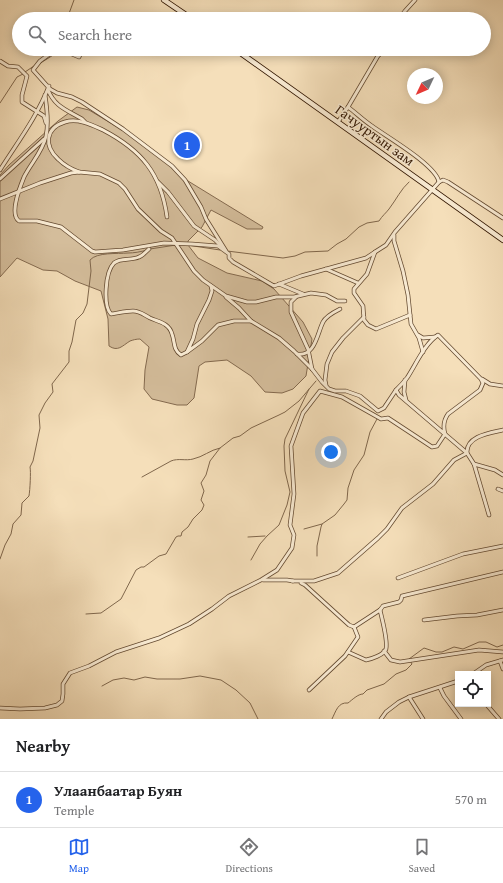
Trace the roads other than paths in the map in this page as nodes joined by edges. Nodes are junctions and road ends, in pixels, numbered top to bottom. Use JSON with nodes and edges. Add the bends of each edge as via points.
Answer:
{"nodes":[{"id":1,"x":164,"y":0,"type":"edge"},
{"id":2,"x":415,"y":0,"type":"edge"},
{"id":3,"x":182,"y":12,"type":"edge"},
{"id":4,"x":403,"y":12,"type":"edge"},
{"id":5,"x":47,"y":56,"type":"edge"},
{"id":6,"x":245,"y":56,"type":"edge"},
{"id":7,"x":378,"y":56,"type":"edge"},
{"id":8,"x":0,"y":61,"type":"edge"},
{"id":9,"x":49,"y":86,"type":"junction"},
{"id":10,"x":45,"y":95,"type":"junction"},
{"id":11,"x":348,"y":107,"type":"junction"},
{"id":12,"x":37,"y":112,"type":"junction"},
{"id":13,"x":85,"y":122,"type":"junction"},
{"id":14,"x":338,"y":122,"type":"junction"},
{"id":15,"x":47,"y":128,"type":"junction"},
{"id":16,"x":46,"y":136,"type":"junction"},
{"id":17,"x":0,"y":170,"type":"edge"},
{"id":18,"x":79,"y":172,"type":"junction"},
{"id":19,"x":0,"y":179,"type":"edge"},
{"id":20,"x":158,"y":182,"type":"junction"},
{"id":21,"x":439,"y":182,"type":"junction"},
{"id":22,"x":432,"y":190,"type":"junction"},
{"id":23,"x":19,"y":192,"type":"junction"},
{"id":24,"x":0,"y":199,"type":"edge"},
{"id":25,"x":167,"y":217,"type":"dead end"},
{"id":26,"x":503,"y":218,"type":"edge"},
{"id":27,"x":395,"y":232,"type":"junction"},
{"id":28,"x":503,"y":240,"type":"edge"},
{"id":29,"x":177,"y":244,"type":"junction"},
{"id":30,"x":149,"y":250,"type":"dead end"},
{"id":31,"x":375,"y":252,"type":"junction"},
{"id":32,"x":227,"y":253,"type":"junction"},
{"id":33,"x":326,"y":269,"type":"junction"},
{"id":34,"x":358,"y":283,"type":"junction"},
{"id":35,"x":279,"y":284,"type":"junction"},
{"id":36,"x":211,"y":286,"type":"junction"},
{"id":37,"x":219,"y":292,"type":"junction"},
{"id":38,"x":303,"y":294,"type":"junction"},
{"id":39,"x":298,"y":296,"type":"junction"},
{"id":40,"x":345,"y":301,"type":"dead end"},
{"id":41,"x":340,"y":309,"type":"dead end"},
{"id":42,"x":410,"y":315,"type":"junction"},
{"id":43,"x":364,"y":317,"type":"junction"},
{"id":44,"x":250,"y":321,"type":"junction"},
{"id":45,"x":416,"y":334,"type":"junction"},
{"id":46,"x":435,"y":337,"type":"junction"},
{"id":47,"x":309,"y":351,"type":"junction"},
{"id":48,"x":187,"y":352,"type":"junction"},
{"id":49,"x":423,"y":352,"type":"junction"},
{"id":50,"x":297,"y":354,"type":"junction"},
{"id":51,"x":312,"y":369,"type":"junction"},
{"id":52,"x":407,"y":377,"type":"junction"},
{"id":53,"x":482,"y":380,"type":"junction"},
{"id":54,"x":503,"y":386,"type":"edge"},
{"id":55,"x":326,"y":387,"type":"junction"},
{"id":56,"x":396,"y":390,"type":"junction"},
{"id":57,"x":408,"y":403,"type":"junction"},
{"id":58,"x":503,"y":430,"type":"edge"},
{"id":59,"x":445,"y":434,"type":"junction"},
{"id":60,"x":467,"y":453,"type":"junction"},
{"id":61,"x":474,"y":464,"type":"junction"},
{"id":62,"x":503,"y":475,"type":"edge"},
{"id":63,"x":498,"y":489,"type":"dead end"},
{"id":64,"x":503,"y":491,"type":"edge"},
{"id":65,"x":489,"y":515,"type":"dead end"},
{"id":66,"x":503,"y":546,"type":"edge"},
{"id":67,"x":503,"y":572,"type":"edge"},
{"id":68,"x":398,"y":578,"type":"dead end"},
{"id":69,"x":261,"y":580,"type":"junction"},
{"id":70,"x":292,"y":581,"type":"junction"},
{"id":71,"x":380,"y":610,"type":"junction"},
{"id":72,"x":503,"y":610,"type":"edge"},
{"id":73,"x":424,"y":620,"type":"dead end"},
{"id":74,"x":354,"y":627,"type":"junction"},
{"id":75,"x":348,"y":652,"type":"junction"},
{"id":76,"x":384,"y":652,"type":"junction"},
{"id":77,"x":503,"y":652,"type":"edge"},
{"id":78,"x":501,"y":660,"type":"edge"},
{"id":79,"x":503,"y":669,"type":"edge"},
{"id":80,"x":477,"y":671,"type":"edge"},
{"id":81,"x":455,"y":682,"type":"edge"},
{"id":82,"x":440,"y":688,"type":"junction"},
{"id":83,"x":309,"y":690,"type":"dead end"},
{"id":84,"x":409,"y":697,"type":"junction"},
{"id":85,"x":488,"y":707,"type":"edge"},
{"id":86,"x":0,"y":708,"type":"edge"},
{"id":87,"x":381,"y":719,"type":"edge"},
{"id":88,"x":423,"y":719,"type":"edge"},
{"id":89,"x":461,"y":719,"type":"edge"},
{"id":90,"x":498,"y":719,"type":"edge"}],
"edges":[{"from":1,"to":3,"type":"main road"},
{"from":2,"to":4,"type":"street"},
{"from":5,"to":9,"type":"street","via":[[33,70]]},
{"from":6,"to":14,"type":"main road","name":"Гачууртын зам"},
{"from":7,"to":11,"type":"street"},
{"from":8,"to":12,"type":"street","via":[[8,66],[18,67],[27,76],[22,102]]},
{"from":9,"to":10,"type":"street"},
{"from":9,"to":13,"type":"street","via":[[48,90],[56,103]]},
{"from":9,"to":32,"type":"street","via":[[54,92],[72,97],[112,122],[172,166],[184,180]]},
{"from":10,"to":12,"type":"street"},
{"from":10,"to":15,"type":"street"},
{"from":11,"to":14,"type":"street"},
{"from":11,"to":21,"type":"street","via":[[437,174]]},
{"from":12,"to":15,"type":"street","via":[[44,116]]},
{"from":12,"to":17,"type":"street"},
{"from":13,"to":18,"type":"street","via":[[65,122],[53,128],[48,137],[56,157]]},
{"from":13,"to":20,"type":"street","via":[[118,138],[138,153]]},
{"from":14,"to":22,"type":"main road","name":"Гачууртын зам"},
{"from":15,"to":16,"type":"street"},
{"from":16,"to":19,"type":"street"},
{"from":16,"to":23,"type":"street"},
{"from":18,"to":23,"type":"street"},
{"from":18,"to":29,"type":"street","via":[[100,174],[119,183],[138,209]]},
{"from":20,"to":25,"type":"street"},
{"from":20,"to":32,"type":"street","via":[[194,226],[215,240]]},
{"from":21,"to":22,"type":"street"},
{"from":21,"to":26,"type":"street","via":[[448,182]]},
{"from":22,"to":27,"type":"street"},
{"from":22,"to":28,"type":"main road","name":"Гачууртын зам"},
{"from":23,"to":24,"type":"street"},
{"from":23,"to":29,"type":"street","via":[[15,214],[17,220],[37,221],[61,227],[92,252],[164,243]]},
{"from":27,"to":31,"type":"street","via":[[386,245]]},
{"from":27,"to":42,"type":"street","via":[[394,241],[403,271]]},
{"from":29,"to":32,"type":"street","via":[[214,245]]},
{"from":29,"to":36,"type":"street","via":[[194,271]]},
{"from":30,"to":48,"type":"street","via":[[139,257],[113,264],[105,288],[108,310],[112,314],[139,312],[168,326],[172,332],[174,348],[181,356]]},
{"from":31,"to":33,"type":"street","via":[[366,258]]},
{"from":31,"to":34,"type":"street","via":[[367,274]]},
{"from":32,"to":35,"type":"street","via":[[240,267],[274,286]]},
{"from":33,"to":34,"type":"street"},
{"from":33,"to":35,"type":"street"},
{"from":34,"to":43,"type":"street","via":[[354,293],[363,306]]},
{"from":35,"to":38,"type":"street"},
{"from":36,"to":37,"type":"street"},
{"from":36,"to":48,"type":"street","via":[[210,300],[196,324]]},
{"from":37,"to":39,"type":"street","via":[[247,302],[276,296]]},
{"from":37,"to":44,"type":"street"},
{"from":38,"to":39,"type":"street"},
{"from":38,"to":40,"type":"street","via":[[318,293],[337,301]]},
{"from":39,"to":47,"type":"street","via":[[291,302],[291,312]]},
{"from":41,"to":47,"type":"street","via":[[323,321],[316,342]]},
{"from":42,"to":43,"type":"street","via":[[376,329],[368,325]]},
{"from":42,"to":45,"type":"street"},
{"from":43,"to":55,"type":"street","via":[[332,352],[327,364]]},
{"from":44,"to":48,"type":"street","via":[[218,325]]},
{"from":44,"to":50,"type":"street","via":[[279,338]]},
{"from":45,"to":46,"type":"street","via":[[423,338]]},
{"from":45,"to":49,"type":"street"},
{"from":46,"to":49,"type":"street"},
{"from":46,"to":53,"type":"street","via":[[438,335],[443,339]]},
{"from":47,"to":50,"type":"street"},
{"from":47,"to":51,"type":"street"},
{"from":49,"to":52,"type":"street"},
{"from":50,"to":51,"type":"street"},
{"from":51,"to":55,"type":"street"},
{"from":52,"to":56,"type":"street"},
{"from":52,"to":57,"type":"street","via":[[404,397]]},
{"from":53,"to":54,"type":"street"},
{"from":53,"to":59,"type":"street","via":[[480,390],[448,414],[443,428]]},
{"from":55,"to":56,"type":"street","via":[[360,396],[378,411],[384,408]]},
{"from":56,"to":57,"type":"street"},
{"from":57,"to":59,"type":"street"},
{"from":58,"to":60,"type":"street","via":[[472,440]]},
{"from":59,"to":60,"type":"street"},
{"from":59,"to":69,"type":"street","via":[[437,446],[432,447],[388,418],[381,419],[342,397],[320,391],[303,413],[291,446],[294,494],[290,525],[294,535],[292,548],[277,570]]},
{"from":60,"to":61,"type":"street"},
{"from":60,"to":70,"type":"street","via":[[454,460],[433,484],[402,508],[387,529],[338,573],[314,581]]},
{"from":61,"to":62,"type":"street"},
{"from":61,"to":65,"type":"street"},
{"from":63,"to":64,"type":"street"},
{"from":66,"to":68,"type":"street","via":[[463,554]]},
{"from":67,"to":71,"type":"street","via":[[402,596],[399,602],[383,606]]},
{"from":69,"to":70,"type":"street"},
{"from":69,"to":86,"type":"street","via":[[229,596],[189,624],[70,673],[63,684],[62,702],[57,705],[45,708]]},
{"from":70,"to":74,"type":"street","via":[[305,585]]},
{"from":71,"to":74,"type":"street"},
{"from":71,"to":76,"type":"street","via":[[385,628]]},
{"from":72,"to":73,"type":"street"},
{"from":74,"to":75,"type":"street","via":[[358,637]]},
{"from":75,"to":76,"type":"street","via":[[366,660]]},
{"from":75,"to":83,"type":"street"},
{"from":76,"to":77,"type":"street","via":[[391,660],[400,662],[479,650]]},
{"from":78,"to":79,"type":"street"},
{"from":78,"to":80,"type":"street"},
{"from":81,"to":82,"type":"street"},
{"from":82,"to":84,"type":"street"},
{"from":82,"to":89,"type":"street"},
{"from":84,"to":87,"type":"street","via":[[386,712]]},
{"from":84,"to":88,"type":"street"},
{"from":85,"to":90,"type":"street"}]}
